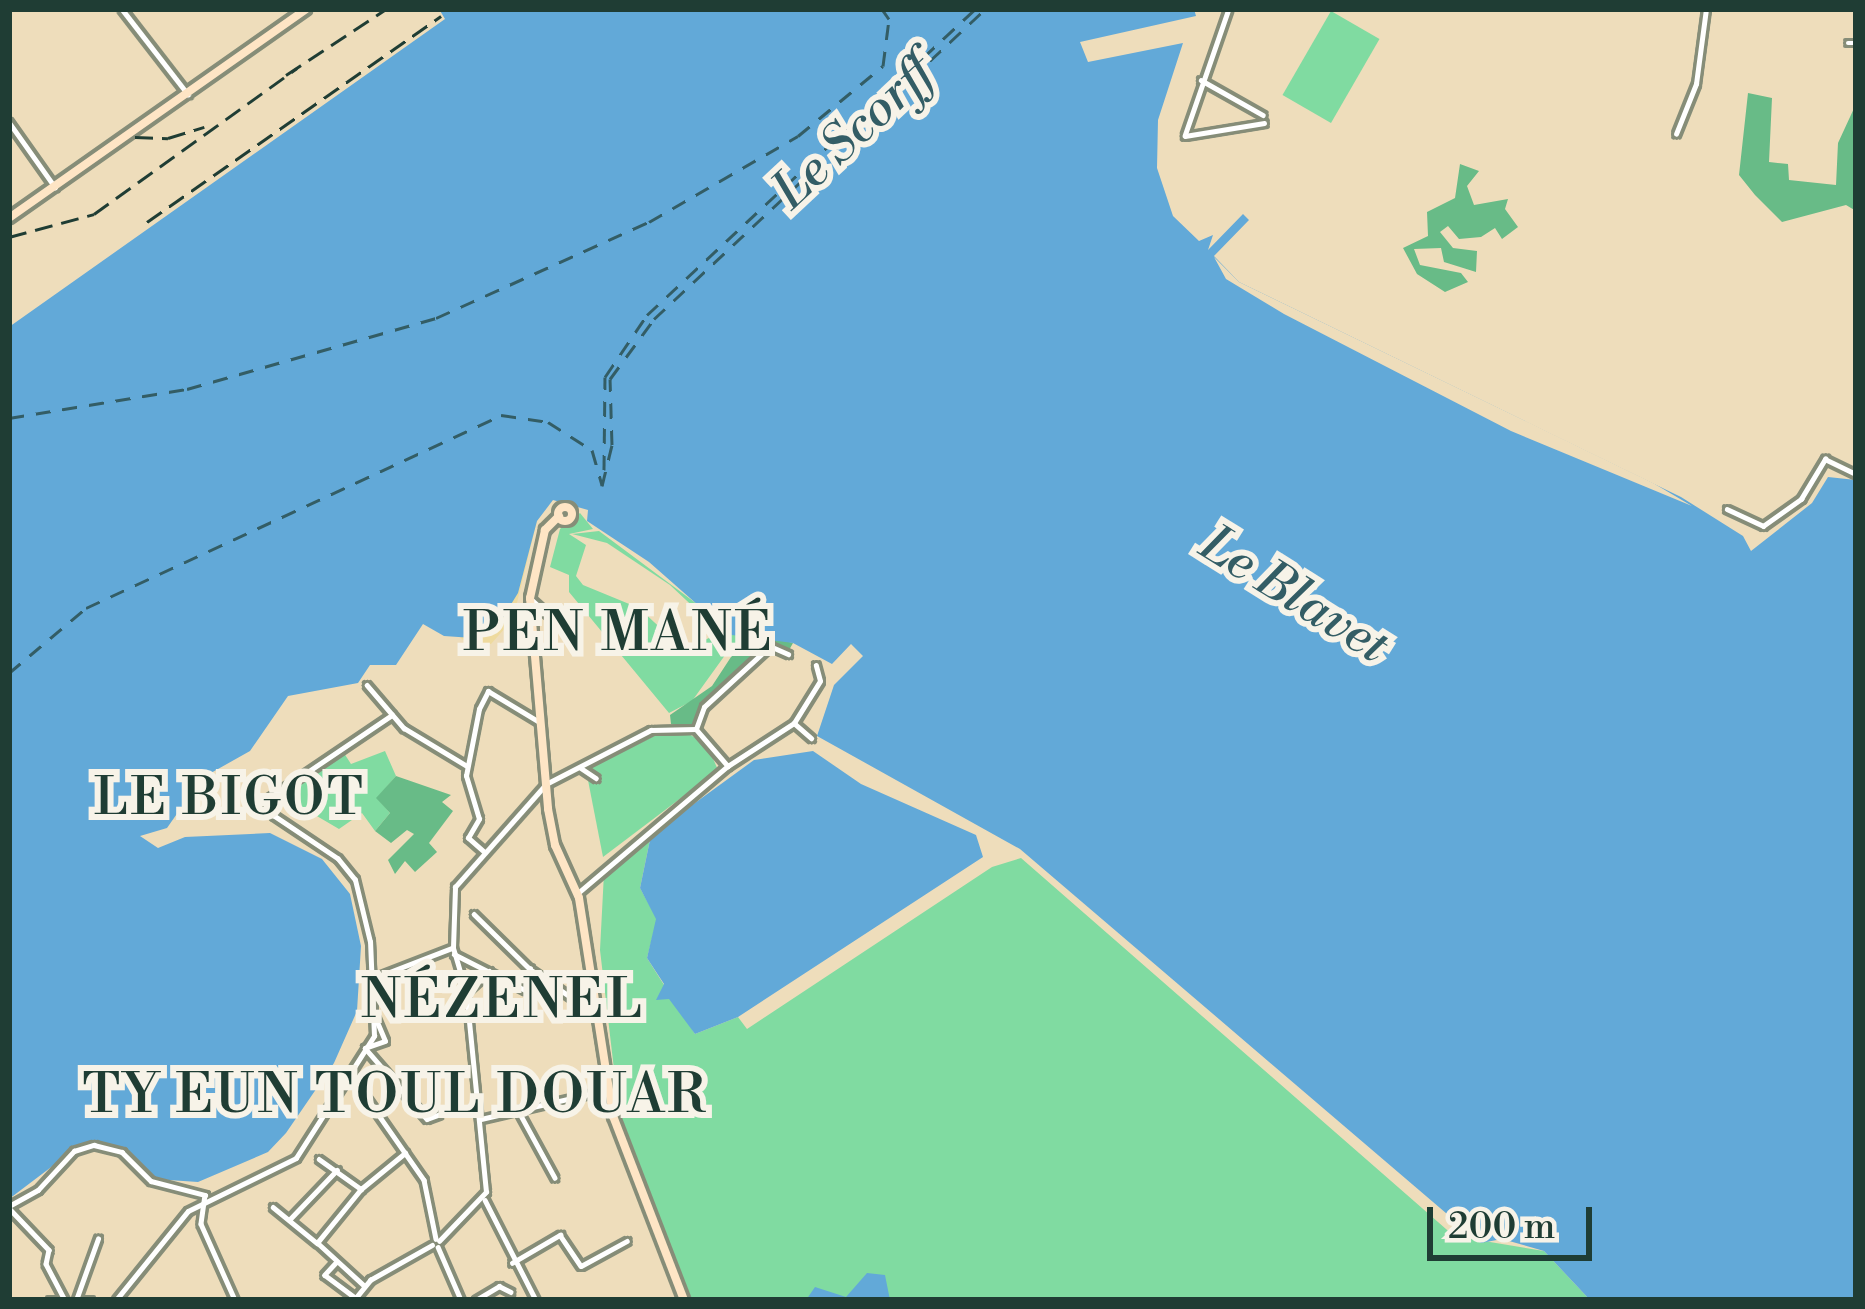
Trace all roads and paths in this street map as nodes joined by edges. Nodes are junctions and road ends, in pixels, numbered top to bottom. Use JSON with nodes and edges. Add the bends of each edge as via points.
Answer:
{"nodes":[{"id":1,"x":122,"y":9,"type":"edge"},
{"id":2,"x":306,"y":9,"type":"edge"},
{"id":3,"x":1229,"y":9,"type":"edge"},
{"id":4,"x":1706,"y":9,"type":"edge"},
{"id":5,"x":1201,"y":80,"type":"junction"},
{"id":6,"x":188,"y":94,"type":"junction"},
{"id":7,"x":9,"y":122,"type":"edge"},
{"id":8,"x":1676,"y":134,"type":"dead end"},
{"id":9,"x":55,"y":187,"type":"junction"},
{"id":10,"x":9,"y":218,"type":"edge"},
{"id":11,"x":1856,"y":474,"type":"edge"},
{"id":12,"x":1727,"y":508,"type":"dead end"},
{"id":13,"x":559,"y":516,"type":"dead end"},
{"id":14,"x":530,"y":598,"type":"junction"},
{"id":15,"x":550,"y":616,"type":"dead end"},
{"id":16,"x":788,"y":653,"type":"dead end"},
{"id":17,"x":816,"y":666,"type":"dead end"},
{"id":18,"x":367,"y":685,"type":"dead end"},
{"id":19,"x":392,"y":716,"type":"junction"},
{"id":20,"x":540,"y":721,"type":"junction"},
{"id":21,"x":794,"y":723,"type":"junction"},
{"id":22,"x":696,"y":729,"type":"junction"},
{"id":23,"x":811,"y":738,"type":"dead end"},
{"id":24,"x":466,"y":766,"type":"junction"},
{"id":25,"x":728,"y":766,"type":"junction"},
{"id":26,"x":581,"y":768,"type":"junction"},
{"id":27,"x":596,"y":778,"type":"dead end"},
{"id":28,"x":546,"y":784,"type":"junction"},
{"id":29,"x":484,"y":852,"type":"junction"},
{"id":30,"x":578,"y":893,"type":"junction"},
{"id":31,"x":474,"y":914,"type":"dead end"},
{"id":32,"x":453,"y":950,"type":"junction"},
{"id":33,"x":530,"y":969,"type":"junction"},
{"id":34,"x":490,"y":971,"type":"junction"},
{"id":35,"x":374,"y":978,"type":"junction"},
{"id":36,"x":466,"y":992,"type":"junction"},
{"id":37,"x":594,"y":1013,"type":"junction"},
{"id":38,"x":376,"y":1019,"type":"junction"},
{"id":39,"x":365,"y":1048,"type":"junction"},
{"id":40,"x":348,"y":1071,"type":"junction"},
{"id":41,"x":607,"y":1090,"type":"junction"},
{"id":42,"x":518,"y":1110,"type":"junction"},
{"id":43,"x":438,"y":1115,"type":"dead end"},
{"id":44,"x":481,"y":1119,"type":"junction"},
{"id":45,"x":406,"y":1153,"type":"junction"},
{"id":46,"x":319,"y":1159,"type":"dead end"},
{"id":47,"x":337,"y":1170,"type":"junction"},
{"id":48,"x":555,"y":1178,"type":"dead end"},
{"id":49,"x":361,"y":1189,"type":"junction"},
{"id":50,"x":208,"y":1199,"type":"junction"},
{"id":51,"x":484,"y":1199,"type":"junction"},
{"id":52,"x":9,"y":1207,"type":"edge"},
{"id":53,"x":274,"y":1207,"type":"dead end"},
{"id":54,"x":289,"y":1220,"type":"junction"},
{"id":55,"x":551,"y":1229,"type":"dead end"},
{"id":56,"x":556,"y":1237,"type":"junction"},
{"id":57,"x":98,"y":1239,"type":"dead end"},
{"id":58,"x":627,"y":1241,"type":"dead end"},
{"id":59,"x":317,"y":1243,"type":"junction"},
{"id":60,"x":436,"y":1243,"type":"junction"},
{"id":61,"x":337,"y":1262,"type":"junction"},
{"id":62,"x":512,"y":1263,"type":"junction"},
{"id":63,"x":580,"y":1266,"type":"junction"},
{"id":64,"x":588,"y":1273,"type":"dead end"},
{"id":65,"x":364,"y":1286,"type":"junction"},
{"id":66,"x":511,"y":1292,"type":"dead end"},
{"id":67,"x":354,"y":1299,"type":"edge"},
{"id":68,"x":57,"y":1300,"type":"edge"},
{"id":69,"x":76,"y":1300,"type":"edge"},
{"id":70,"x":116,"y":1300,"type":"edge"},
{"id":71,"x":235,"y":1300,"type":"edge"},
{"id":72,"x":461,"y":1300,"type":"edge"},
{"id":73,"x":476,"y":1300,"type":"edge"},
{"id":74,"x":536,"y":1300,"type":"edge"},
{"id":75,"x":684,"y":1300,"type":"edge"}],
"edges":[{"from":1,"to":6,"type":"street"},
{"from":2,"to":6,"type":"street"},
{"from":3,"to":5,"type":"street"},
{"from":4,"to":8,"type":"street","via":[[1696,85]]},
{"from":5,"to":5,"type":"street","via":[[1185,136],[1263,119]]},
{"from":6,"to":9,"type":"street"},
{"from":7,"to":9,"type":"street"},
{"from":9,"to":10,"type":"street"},
{"from":11,"to":12,"type":"street","via":[[1825,458],[1801,499],[1763,526]]},
{"from":13,"to":14,"type":"street","via":[[544,530]]},
{"from":14,"to":15,"type":"street"},
{"from":14,"to":20,"type":"street"},
{"from":16,"to":22,"type":"street","via":[[770,646],[704,706]]},
{"from":17,"to":21,"type":"street","via":[[820,681]]},
{"from":18,"to":19,"type":"street"},
{"from":19,"to":24,"type":"street"},
{"from":19,"to":35,"type":"street","via":[[266,800],[274,816],[355,880]]},
{"from":20,"to":24,"type":"street","via":[[488,691]]},
{"from":20,"to":28,"type":"street"},
{"from":21,"to":23,"type":"street"},
{"from":21,"to":25,"type":"street"},
{"from":22,"to":25,"type":"street"},
{"from":22,"to":26,"type":"street","via":[[651,730]]},
{"from":24,"to":29,"type":"street","via":[[479,819],[468,838]]},
{"from":25,"to":30,"type":"street"},
{"from":26,"to":27,"type":"street"},
{"from":26,"to":28,"type":"street"},
{"from":28,"to":29,"type":"street"},
{"from":28,"to":30,"type":"street","via":[[555,845]]},
{"from":29,"to":32,"type":"street","via":[[451,897]]},
{"from":30,"to":37,"type":"street"},
{"from":31,"to":33,"type":"street"},
{"from":32,"to":34,"type":"street"},
{"from":32,"to":35,"type":"street"},
{"from":32,"to":36,"type":"street"},
{"from":33,"to":34,"type":"street","via":[[525,990]]},
{"from":33,"to":37,"type":"street"},
{"from":34,"to":36,"type":"street"},
{"from":35,"to":38,"type":"street"},
{"from":36,"to":44,"type":"street"},
{"from":37,"to":41,"type":"street"},
{"from":38,"to":39,"type":"street"},
{"from":38,"to":39,"type":"street","via":[[385,1042]]},
{"from":39,"to":40,"type":"street"},
{"from":39,"to":43,"type":"street","via":[[428,1119]]},
{"from":40,"to":45,"type":"street"},
{"from":40,"to":50,"type":"street","via":[[296,1158]]},
{"from":41,"to":42,"type":"street"},
{"from":41,"to":75,"type":"street"},
{"from":42,"to":44,"type":"street"},
{"from":42,"to":48,"type":"street"},
{"from":44,"to":51,"type":"street"},
{"from":45,"to":49,"type":"street"},
{"from":45,"to":60,"type":"street","via":[[424,1180]]},
{"from":46,"to":47,"type":"street"},
{"from":47,"to":49,"type":"street"},
{"from":47,"to":54,"type":"street"},
{"from":49,"to":59,"type":"street"},
{"from":50,"to":52,"type":"street","via":[[197,1189],[152,1181],[122,1152],[94,1145],[66,1157],[38,1190]]},
{"from":50,"to":70,"type":"street","via":[[188,1210]]},
{"from":50,"to":71,"type":"street","via":[[201,1225]]},
{"from":51,"to":60,"type":"street"},
{"from":51,"to":62,"type":"street"},
{"from":52,"to":68,"type":"street","via":[[49,1250]]},
{"from":53,"to":54,"type":"street"},
{"from":54,"to":59,"type":"street"},
{"from":55,"to":56,"type":"street"},
{"from":56,"to":62,"type":"street"},
{"from":56,"to":63,"type":"street"},
{"from":57,"to":69,"type":"street"},
{"from":58,"to":63,"type":"street"},
{"from":59,"to":61,"type":"street"},
{"from":60,"to":65,"type":"street"},
{"from":60,"to":72,"type":"street"},
{"from":61,"to":65,"type":"street"},
{"from":61,"to":67,"type":"street","via":[[326,1275]]},
{"from":62,"to":74,"type":"street"},
{"from":63,"to":64,"type":"street"},
{"from":65,"to":67,"type":"street"},
{"from":66,"to":73,"type":"street","via":[[499,1286]]}]}
